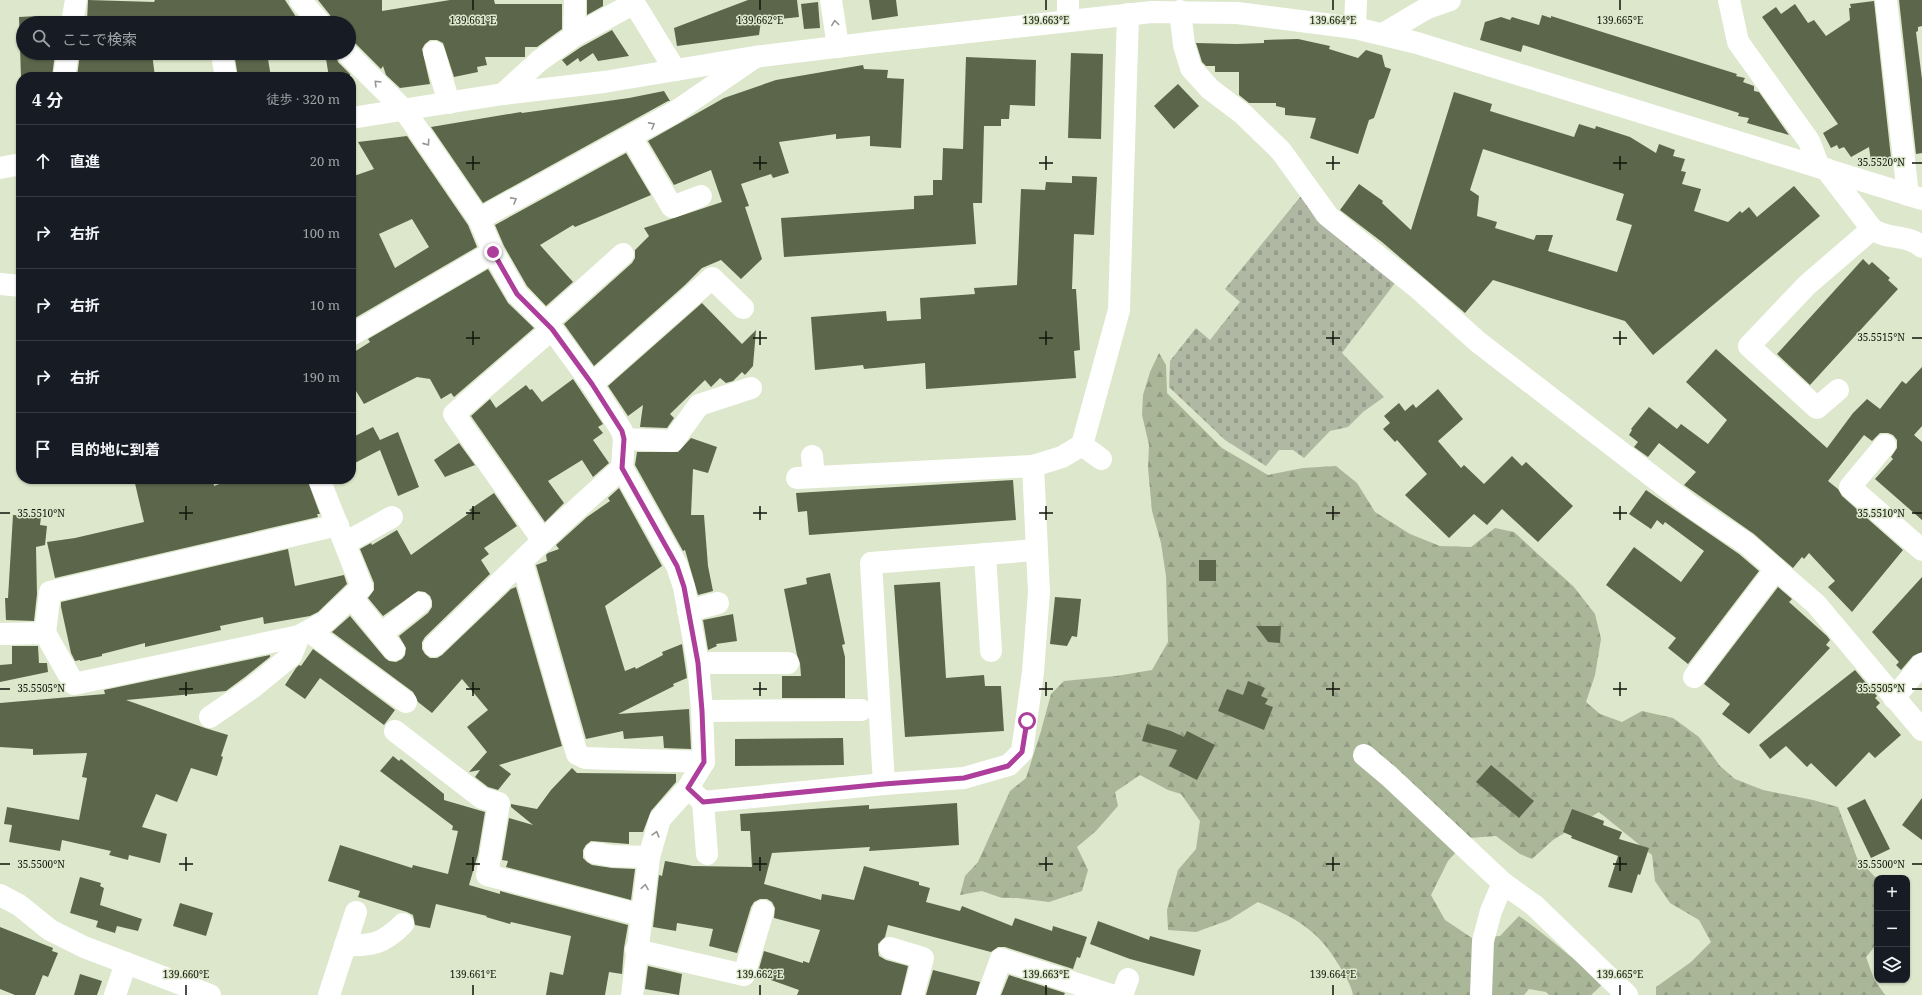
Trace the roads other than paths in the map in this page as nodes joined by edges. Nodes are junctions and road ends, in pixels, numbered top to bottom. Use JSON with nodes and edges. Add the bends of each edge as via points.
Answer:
{"nodes":[{"id":1,"x":76,"y":0,"type":"edge"},
{"id":2,"x":300,"y":0,"type":"edge"},
{"id":3,"x":575,"y":0,"type":"edge"},
{"id":4,"x":831,"y":0,"type":"edge"},
{"id":5,"x":1356,"y":0,"type":"edge"},
{"id":6,"x":1450,"y":0,"type":"edge"},
{"id":7,"x":1729,"y":0,"type":"edge"},
{"id":8,"x":1886,"y":0,"type":"edge"},
{"id":9,"x":1175,"y":8,"type":"edge"},
{"id":10,"x":1068,"y":10,"type":"edge"},
{"id":11,"x":1128,"y":14,"type":"junction"},
{"id":12,"x":73,"y":16,"type":"edge"},
{"id":13,"x":314,"y":16,"type":"edge"},
{"id":14,"x":1355,"y":28,"type":"junction"},
{"id":15,"x":1383,"y":34,"type":"junction"},
{"id":16,"x":574,"y":36,"type":"junction"},
{"id":17,"x":838,"y":46,"type":"junction"},
{"id":18,"x":434,"y":52,"type":"dead end"},
{"id":19,"x":754,"y":57,"type":"junction"},
{"id":20,"x":67,"y":60,"type":"edge"},
{"id":21,"x":223,"y":60,"type":"edge"},
{"id":22,"x":353,"y":60,"type":"edge"},
{"id":23,"x":675,"y":70,"type":"junction"},
{"id":24,"x":65,"y":72,"type":"edge"},
{"id":25,"x":225,"y":72,"type":"edge"},
{"id":26,"x":503,"y":94,"type":"junction"},
{"id":27,"x":449,"y":103,"type":"junction"},
{"id":28,"x":405,"y":111,"type":"junction"},
{"id":29,"x":356,"y":117,"type":"edge"},
{"id":30,"x":631,"y":137,"type":"junction"},
{"id":31,"x":16,"y":165,"type":"edge"},
{"id":32,"x":0,"y":168,"type":"edge"},
{"id":33,"x":1823,"y":168,"type":"junction"},
{"id":34,"x":701,"y":196,"type":"dead end"},
{"id":35,"x":1915,"y":197,"type":"edge"},
{"id":36,"x":479,"y":219,"type":"junction"},
{"id":37,"x":1872,"y":228,"type":"junction"},
{"id":38,"x":1922,"y":248,"type":"edge"},
{"id":39,"x":493,"y":252,"type":"junction"},
{"id":40,"x":623,"y":254,"type":"dead end"},
{"id":41,"x":0,"y":284,"type":"edge"},
{"id":42,"x":16,"y":286,"type":"edge"},
{"id":43,"x":743,"y":308,"type":"dead end"},
{"id":44,"x":549,"y":326,"type":"junction"},
{"id":45,"x":356,"y":332,"type":"edge"},
{"id":46,"x":592,"y":384,"type":"junction"},
{"id":47,"x":751,"y":388,"type":"dead end"},
{"id":48,"x":1838,"y":390,"type":"dead end"},
{"id":49,"x":624,"y":439,"type":"junction"},
{"id":50,"x":1082,"y":445,"type":"junction"},
{"id":51,"x":1885,"y":445,"type":"dead end"},
{"id":52,"x":1101,"y":459,"type":"dead end"},
{"id":53,"x":1033,"y":466,"type":"junction"},
{"id":54,"x":622,"y":468,"type":"junction"},
{"id":55,"x":808,"y":470,"type":"dead end"},
{"id":56,"x":321,"y":484,"type":"edge"},
{"id":57,"x":392,"y":517,"type":"dead end"},
{"id":58,"x":341,"y":534,"type":"junction"},
{"id":59,"x":543,"y":541,"type":"junction"},
{"id":60,"x":1036,"y":550,"type":"junction"},
{"id":61,"x":1922,"y":550,"type":"edge"},
{"id":62,"x":985,"y":554,"type":"junction"},
{"id":63,"x":522,"y":562,"type":"junction"},
{"id":64,"x":1776,"y":569,"type":"junction"},
{"id":65,"x":352,"y":598,"type":"junction"},
{"id":66,"x":420,"y":603,"type":"dead end"},
{"id":67,"x":718,"y":603,"type":"dead end"},
{"id":68,"x":688,"y":611,"type":"junction"},
{"id":69,"x":45,"y":633,"type":"junction"},
{"id":70,"x":0,"y":634,"type":"edge"},
{"id":71,"x":304,"y":634,"type":"junction"},
{"id":72,"x":434,"y":646,"type":"dead end"},
{"id":73,"x":991,"y":652,"type":"dead end"},
{"id":74,"x":698,"y":663,"type":"junction"},
{"id":75,"x":788,"y":663,"type":"dead end"},
{"id":76,"x":1922,"y":664,"type":"edge"},
{"id":77,"x":1694,"y":677,"type":"dead end"},
{"id":78,"x":1894,"y":698,"type":"junction"},
{"id":79,"x":406,"y":702,"type":"dead end"},
{"id":80,"x":861,"y":710,"type":"dead end"},
{"id":81,"x":702,"y":711,"type":"junction"},
{"id":82,"x":210,"y":717,"type":"dead end"},
{"id":83,"x":1922,"y":730,"type":"edge"},
{"id":84,"x":395,"y":732,"type":"dead end"},
{"id":85,"x":1364,"y":755,"type":"dead end"},
{"id":86,"x":704,"y":762,"type":"junction"},
{"id":87,"x":884,"y":784,"type":"junction"},
{"id":88,"x":696,"y":795,"type":"junction"},
{"id":89,"x":595,"y":853,"type":"dead end"},
{"id":90,"x":707,"y":854,"type":"dead end"},
{"id":91,"x":649,"y":857,"type":"junction"},
{"id":92,"x":1504,"y":883,"type":"junction"},
{"id":93,"x":0,"y":895,"type":"edge"},
{"id":94,"x":763,"y":911,"type":"dead end"},
{"id":95,"x":356,"y":912,"type":"dead end"},
{"id":96,"x":641,"y":914,"type":"junction"},
{"id":97,"x":403,"y":924,"type":"dead end"},
{"id":98,"x":345,"y":945,"type":"junction"},
{"id":99,"x":890,"y":948,"type":"dead end"},
{"id":100,"x":636,"y":950,"type":"junction"},
{"id":101,"x":126,"y":963,"type":"junction"},
{"id":102,"x":1623,"y":993,"type":"edge"},
{"id":103,"x":115,"y":995,"type":"edge"},
{"id":104,"x":210,"y":995,"type":"edge"},
{"id":105,"x":328,"y":995,"type":"edge"},
{"id":106,"x":632,"y":995,"type":"edge"},
{"id":107,"x":913,"y":995,"type":"edge"},
{"id":108,"x":988,"y":995,"type":"edge"},
{"id":109,"x":1111,"y":995,"type":"edge"},
{"id":110,"x":1481,"y":995,"type":"edge"}],
"edges":[{"from":1,"to":12,"type":"street"},
{"from":2,"to":13,"type":"street"},
{"from":3,"to":16,"type":"street"},
{"from":17,"to":4,"type":"street","one_way":true},
{"from":5,"to":14,"type":"street"},
{"from":6,"to":15,"type":"street","via":[[1427,8]]},
{"from":7,"to":33,"type":"street","via":[[1738,42],[1809,140]]},
{"from":8,"to":35,"type":"street"},
{"from":9,"to":11,"type":"street"},
{"from":9,"to":14,"type":"street"},
{"from":9,"to":64,"type":"street","via":[[1191,68],[1210,89],[1243,114],[1281,151],[1328,216],[1420,290],[1478,342],[1686,502],[1747,544]]},
{"from":10,"to":11,"type":"street"},
{"from":10,"to":17,"type":"street"},
{"from":11,"to":50,"type":"street","via":[[1119,310]]},
{"from":14,"to":15,"type":"street"},
{"from":15,"to":33,"type":"street"},
{"from":16,"to":23,"type":"street","via":[[634,3]]},
{"from":16,"to":26,"type":"street","via":[[539,61]]},
{"from":17,"to":19,"type":"street"},
{"from":18,"to":27,"type":"street"},
{"from":19,"to":23,"type":"street"},
{"from":30,"to":19,"type":"street","one_way":true,"via":[[676,112]]},
{"from":20,"to":24,"type":"street"},
{"from":21,"to":25,"type":"street"},
{"from":28,"to":22,"type":"street","one_way":true},
{"from":23,"to":26,"type":"street","via":[[604,82]]},
{"from":26,"to":27,"type":"street"},
{"from":27,"to":28,"type":"street"},
{"from":28,"to":29,"type":"street"},
{"from":28,"to":36,"type":"street","one_way":true},
{"from":30,"to":34,"type":"street","via":[[672,207]]},
{"from":36,"to":30,"type":"street","one_way":true},
{"from":31,"to":32,"type":"street"},
{"from":33,"to":35,"type":"street"},
{"from":33,"to":37,"type":"street"},
{"from":36,"to":39,"type":"street"},
{"from":37,"to":38,"type":"street","via":[[1881,235],[1915,241]]},
{"from":37,"to":48,"type":"street","via":[[1807,285],[1749,346],[1817,408]]},
{"from":39,"to":44,"type":"street","via":[[517,294]]},
{"from":39,"to":45,"type":"street"},
{"from":40,"to":44,"type":"street","via":[[603,284]]},
{"from":41,"to":42,"type":"street"},
{"from":43,"to":46,"type":"street","via":[[712,278]]},
{"from":44,"to":46,"type":"street"},
{"from":44,"to":59,"type":"street","via":[[454,414]]},
{"from":46,"to":49,"type":"street","via":[[622,431]]},
{"from":47,"to":49,"type":"street","via":[[699,405],[673,441]]},
{"from":49,"to":54,"type":"street"},
{"from":50,"to":52,"type":"street"},
{"from":50,"to":53,"type":"street","via":[[1062,457]]},
{"from":51,"to":61,"type":"street","via":[[1850,487]]},
{"from":53,"to":55,"type":"street"},
{"from":53,"to":60,"type":"street"},
{"from":54,"to":59,"type":"street"},
{"from":54,"to":68,"type":"street","via":[[677,566]]},
{"from":56,"to":58,"type":"street"},
{"from":57,"to":58,"type":"street"},
{"from":58,"to":65,"type":"street","via":[[362,587]]},
{"from":58,"to":69,"type":"street","via":[[50,592]]},
{"from":59,"to":63,"type":"street"},
{"from":60,"to":62,"type":"street"},
{"from":60,"to":87,"type":"street","via":[[1039,599],[1033,672],[1022,752],[1008,766],[964,778]]},
{"from":62,"to":73,"type":"street"},
{"from":62,"to":87,"type":"street","via":[[871,563]]},
{"from":63,"to":72,"type":"street"},
{"from":63,"to":86,"type":"street","via":[[577,754],[585,758]]},
{"from":64,"to":77,"type":"street"},
{"from":64,"to":78,"type":"street","via":[[1816,604]]},
{"from":65,"to":66,"type":"street","via":[[387,642]]},
{"from":65,"to":71,"type":"street","via":[[325,622]]},
{"from":67,"to":68,"type":"street"},
{"from":68,"to":74,"type":"street"},
{"from":69,"to":70,"type":"street"},
{"from":69,"to":71,"type":"street","via":[[74,684]]},
{"from":71,"to":79,"type":"street"},
{"from":71,"to":82,"type":"street","via":[[291,656],[252,688]]},
{"from":74,"to":75,"type":"street"},
{"from":74,"to":81,"type":"street"},
{"from":76,"to":78,"type":"street"},
{"from":78,"to":83,"type":"street"},
{"from":80,"to":81,"type":"street"},
{"from":81,"to":86,"type":"street"},
{"from":84,"to":96,"type":"street","via":[[482,798],[499,803],[487,875]]},
{"from":85,"to":92,"type":"street"},
{"from":86,"to":88,"type":"street"},
{"from":87,"to":88,"type":"street"},
{"from":88,"to":90,"type":"street"},
{"from":91,"to":88,"type":"street","one_way":true,"via":[[660,819]]},
{"from":89,"to":91,"type":"street"},
{"from":96,"to":91,"type":"street","one_way":true},
{"from":92,"to":102,"type":"street","via":[[1535,906]]},
{"from":92,"to":110,"type":"street","via":[[1491,911],[1483,941]]},
{"from":93,"to":101,"type":"street","via":[[19,905],[50,930],[84,947]]},
{"from":94,"to":100,"type":"street","via":[[744,974]]},
{"from":95,"to":98,"type":"street"},
{"from":96,"to":100,"type":"street"},
{"from":97,"to":98,"type":"street","via":[[381,942],[364,946]]},
{"from":98,"to":105,"type":"street"},
{"from":99,"to":107,"type":"street","via":[[922,958]]},
{"from":100,"to":106,"type":"street"},
{"from":101,"to":103,"type":"street"},
{"from":101,"to":104,"type":"street"},
{"from":108,"to":109,"type":"street","via":[[1001,959]]}]}
